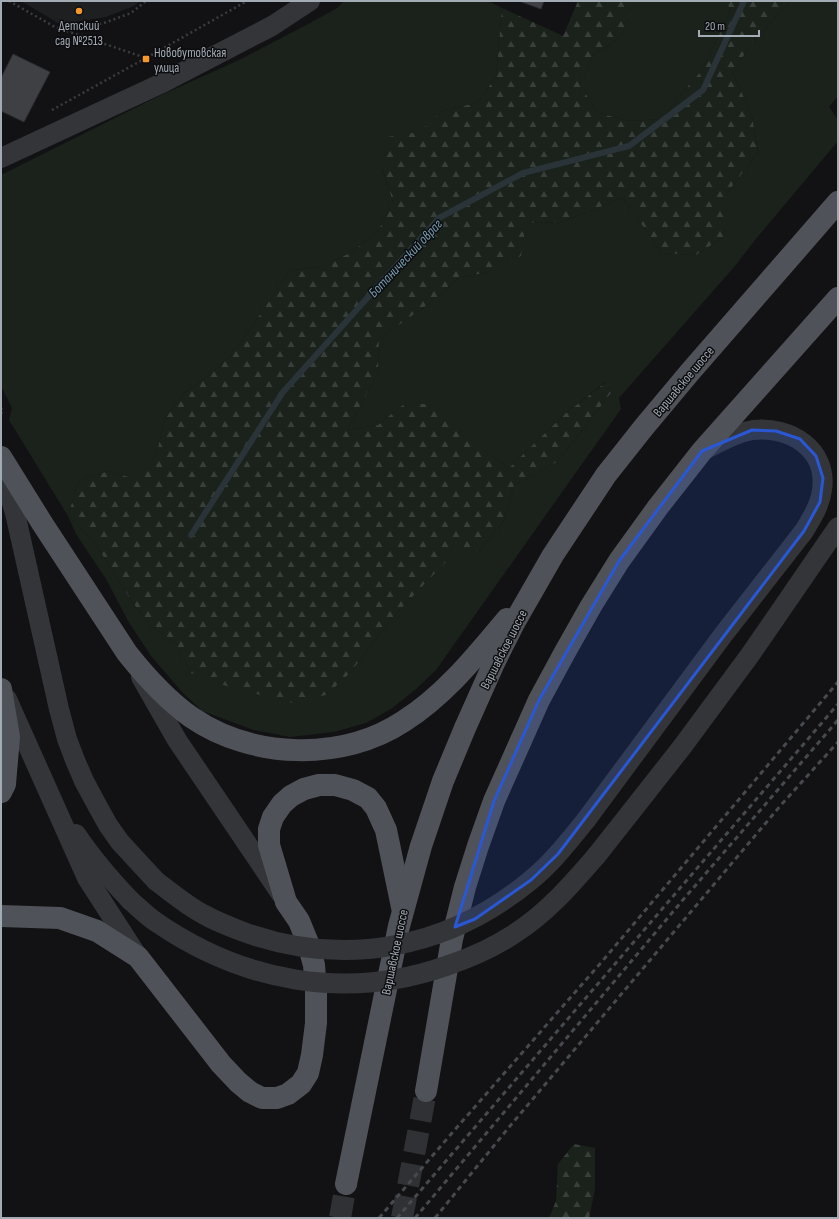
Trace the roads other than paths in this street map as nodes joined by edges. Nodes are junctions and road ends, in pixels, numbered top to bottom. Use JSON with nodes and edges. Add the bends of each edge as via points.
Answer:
{"nodes":[{"id":1,"x":310,"y":1,"type":"edge"},
{"id":2,"x":1,"y":158,"type":"edge"},
{"id":3,"x":838,"y":202,"type":"edge"},
{"id":4,"x":838,"y":298,"type":"edge"},
{"id":5,"x":702,"y":451,"type":"junction"},
{"id":6,"x":1,"y":457,"type":"edge"},
{"id":7,"x":1,"y":466,"type":"edge"},
{"id":8,"x":838,"y":527,"type":"edge"},
{"id":9,"x":541,"y":578,"type":"junction"},
{"id":10,"x":127,"y":653,"type":"junction"},
{"id":11,"x":1,"y":685,"type":"edge"},
{"id":12,"x":1,"y":689,"type":"edge"},
{"id":13,"x":46,"y":787,"type":"junction"},
{"id":14,"x":1,"y":792,"type":"edge"},
{"id":15,"x":286,"y":902,"type":"junction"},
{"id":16,"x":402,"y":910,"type":"junction"},
{"id":17,"x":1,"y":916,"type":"edge"},
{"id":18,"x":138,"y":957,"type":"junction"},
{"id":19,"x":426,"y":1092,"type":"tunnel mouth"},
{"id":20,"x":346,"y":1184,"type":"tunnel mouth"}],
"edges":[{"from":1,"to":2,"type":"street","via":[[272,26],[160,84]]},
{"from":3,"to":9,"type":"main road","name":"Варшавское шоссе","via":[[644,427],[593,495]]},
{"from":4,"to":5,"type":"main road"},
{"from":5,"to":7,"type":"street","bridge":true,"via":[[752,430],[776,431],[800,440],[816,456],[821,467],[822,490],[815,514],[558,854],[531,880],[475,919],[419,940],[366,950],[317,950],[259,938],[202,914],[156,881],[120,842],[108,826],[84,781],[67,739],[15,513]]},
{"from":5,"to":19,"type":"main road","via":[[619,561],[591,606],[539,700],[503,780],[478,846],[452,939]]},
{"from":6,"to":10,"type":"main road"},
{"from":8,"to":13,"type":"street","bridge":true,"via":[[750,655],[682,747],[575,881],[549,908],[515,933],[490,948],[428,972],[397,980],[369,983],[314,982],[249,969],[218,957],[155,922],[131,901],[83,845]]},
{"from":9,"to":10,"type":"main road","via":[[455,679],[404,721],[378,735],[353,744],[324,749],[271,748],[217,732],[192,717],[167,697]]},
{"from":9,"to":16,"type":"main road","name":"Варшавское шоссе","via":[[514,623],[465,728],[443,781]]},
{"from":10,"to":15,"type":"street","via":[[177,740]]},
{"from":11,"to":13,"type":"street"},
{"from":12,"to":14,"type":"main road","via":[[9,737],[5,784]]},
{"from":13,"to":18,"type":"street","via":[[87,878]]},
{"from":15,"to":16,"type":"main road","via":[[269,845],[269,829],[273,817],[282,804],[304,789],[319,785],[335,785],[368,798],[376,808],[386,830]]},
{"from":15,"to":18,"type":"main road","via":[[299,921],[308,942],[314,965],[316,991],[316,1023],[308,1073],[301,1084],[288,1094],[277,1098],[262,1098],[238,1082]]},
{"from":16,"to":20,"type":"main road","name":"Варшавское шоссе"},
{"from":17,"to":18,"type":"main road","via":[[60,918],[97,931]]}]}
